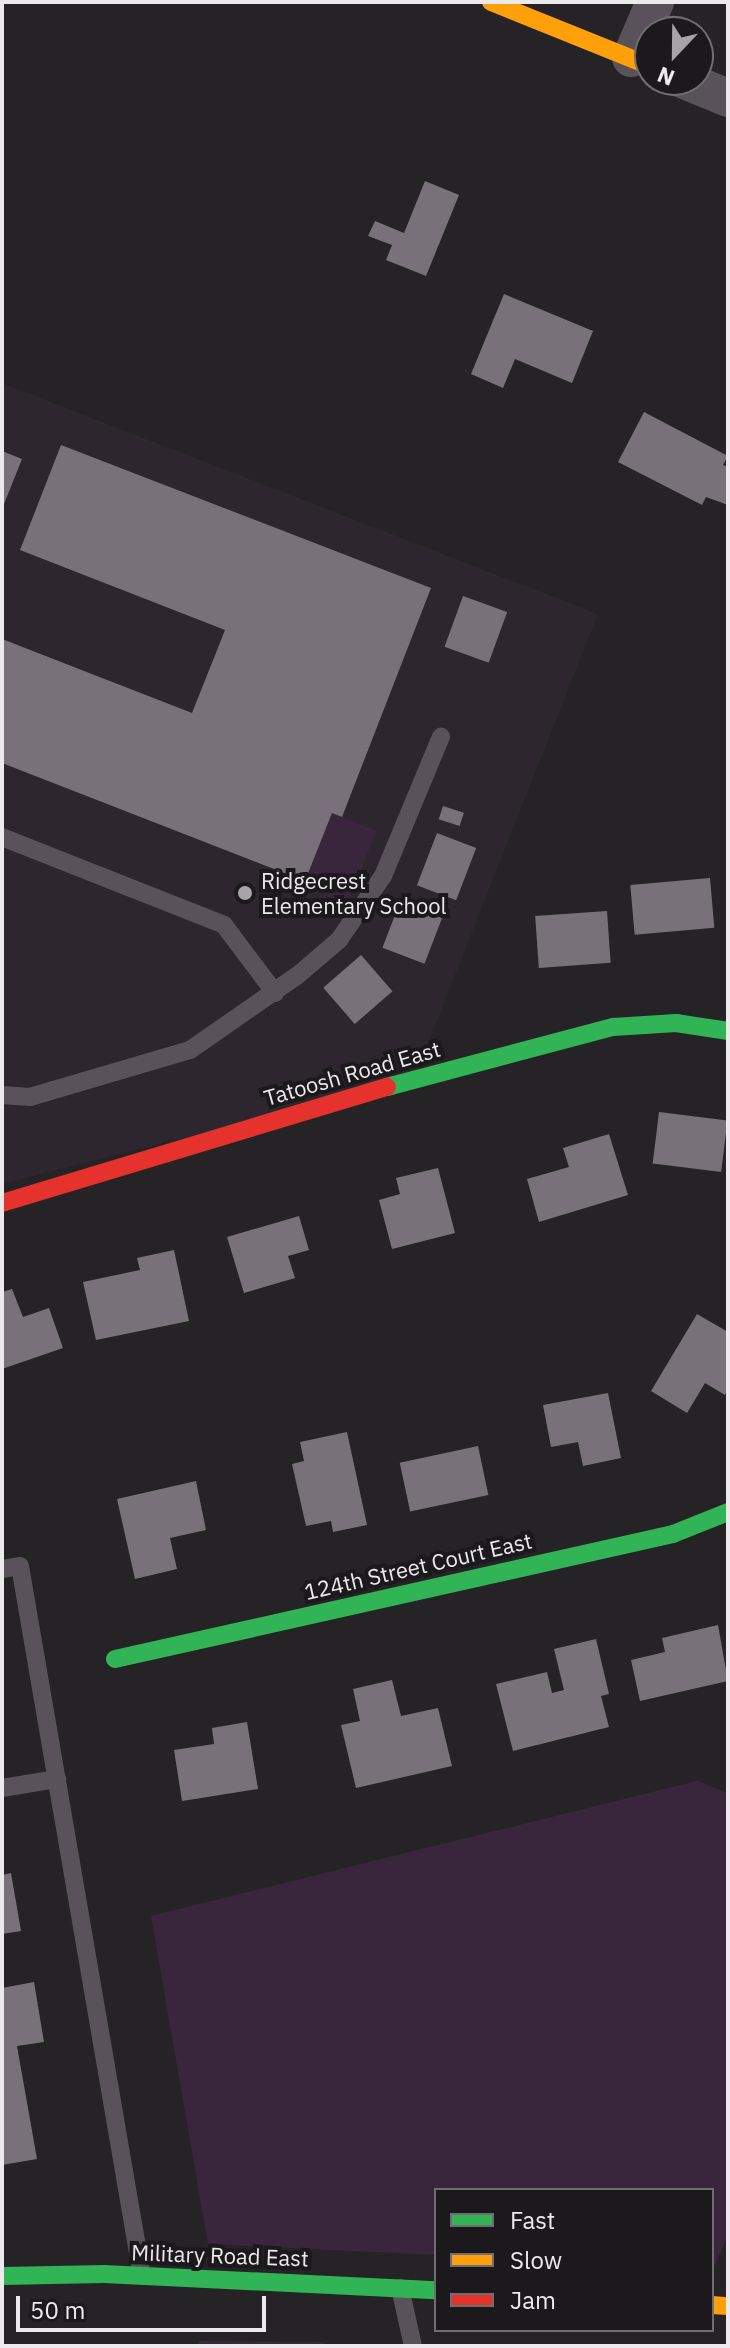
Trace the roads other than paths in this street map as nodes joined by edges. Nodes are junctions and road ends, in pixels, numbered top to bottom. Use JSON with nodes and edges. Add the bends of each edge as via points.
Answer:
{"nodes":[{"id":1,"x":491,"y":2,"type":"edge"},
{"id":2,"x":634,"y":60,"type":"edge"},
{"id":3,"x":441,"y":737,"type":"dead end"},
{"id":4,"x":2,"y":837,"type":"edge"},
{"id":5,"x":275,"y":993,"type":"junction"},
{"id":6,"x":724,"y":1030,"type":"edge"},
{"id":7,"x":2,"y":1095,"type":"edge"},
{"id":8,"x":2,"y":1203,"type":"edge"},
{"id":9,"x":728,"y":1512,"type":"edge"},
{"id":10,"x":2,"y":1569,"type":"edge"},
{"id":11,"x":115,"y":1659,"type":"dead end"},
{"id":12,"x":57,"y":1779,"type":"junction"},
{"id":13,"x":2,"y":1788,"type":"edge"},
{"id":14,"x":2,"y":2276,"type":"edge"},
{"id":15,"x":142,"y":2276,"type":"junction"},
{"id":16,"x":400,"y":2288,"type":"junction"},
{"id":17,"x":434,"y":2290,"type":"edge"},
{"id":18,"x":413,"y":2346,"type":"edge"}],
"edges":[{"from":1,"to":2,"type":"street"},
{"from":3,"to":5,"type":"lane","via":[[383,876],[339,940]]},
{"from":4,"to":5,"type":"lane","via":[[224,925]]},
{"from":5,"to":7,"type":"lane","via":[[190,1050],[30,1097]]},
{"from":6,"to":8,"type":"street","name":"Tatoosh Road East","via":[[664,1022],[613,1027],[414,1079]]},
{"from":9,"to":11,"type":"street","name":"124th Street Court East","via":[[673,1534]]},
{"from":10,"to":12,"type":"lane","via":[[20,1566]]},
{"from":12,"to":13,"type":"lane"},
{"from":12,"to":15,"type":"lane"},
{"from":14,"to":15,"type":"street","name":"Military Road East"},
{"from":15,"to":16,"type":"street","name":"Military Road East"},
{"from":16,"to":17,"type":"street","name":"Military Road East"},
{"from":16,"to":18,"type":"lane"}]}
